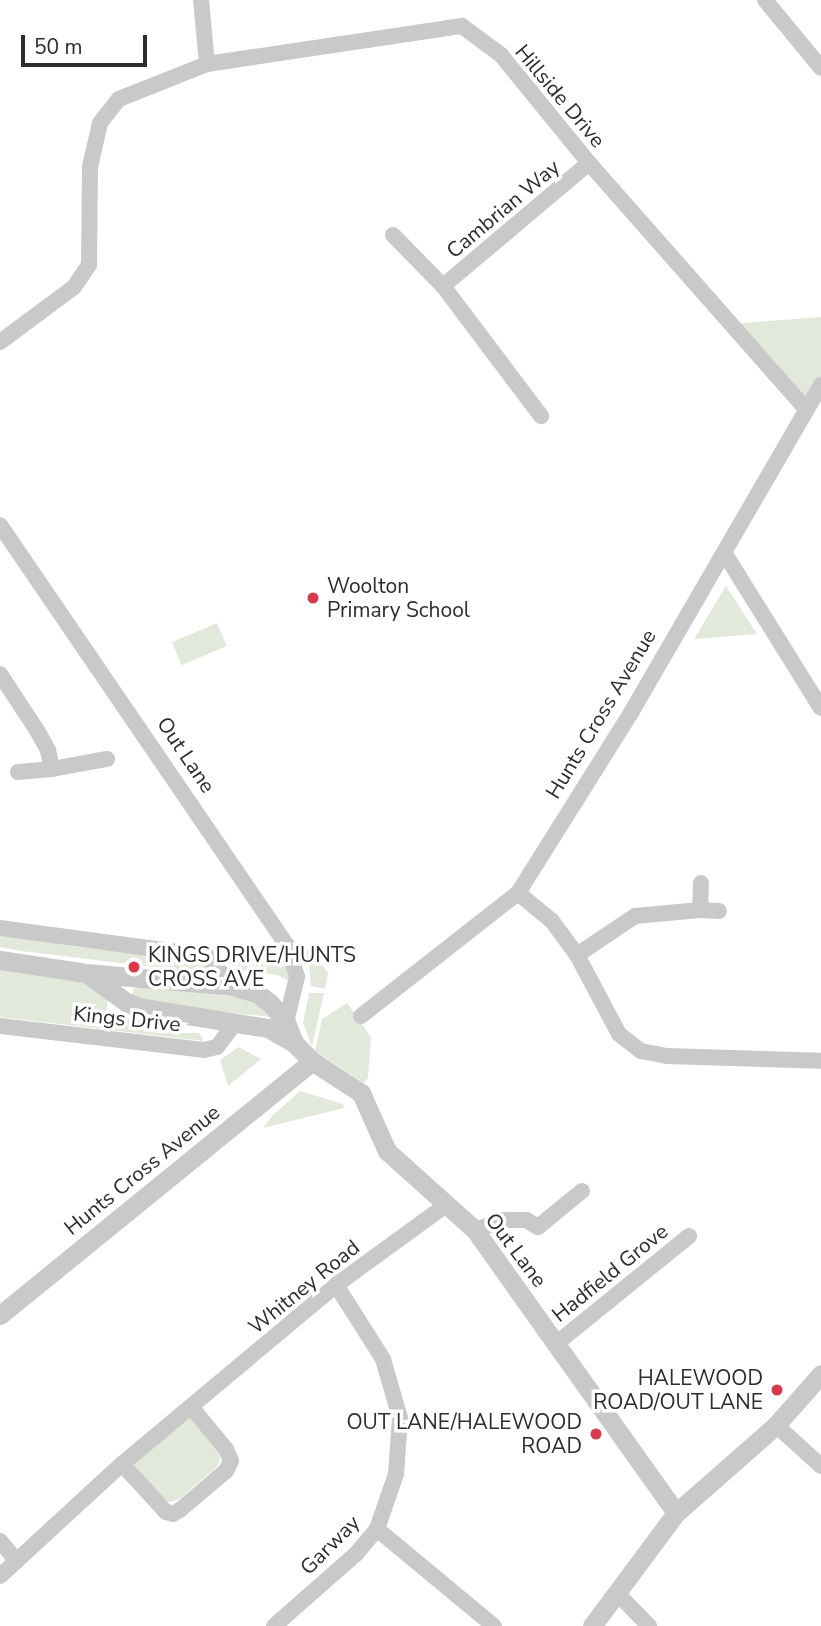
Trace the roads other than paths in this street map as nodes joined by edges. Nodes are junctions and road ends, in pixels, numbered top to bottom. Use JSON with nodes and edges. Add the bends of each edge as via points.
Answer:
{"nodes":[{"id":1,"x":201,"y":0,"type":"edge"},
{"id":2,"x":765,"y":0,"type":"edge"},
{"id":3,"x":207,"y":64,"type":"junction"},
{"id":4,"x":821,"y":68,"type":"edge"},
{"id":5,"x":589,"y":163,"type":"junction"},
{"id":6,"x":393,"y":235,"type":"dead end"},
{"id":7,"x":443,"y":286,"type":"junction"},
{"id":8,"x":0,"y":342,"type":"edge"},
{"id":9,"x":821,"y":385,"type":"edge"},
{"id":10,"x":806,"y":409,"type":"junction"},
{"id":11,"x":541,"y":416,"type":"dead end"},
{"id":12,"x":0,"y":525,"type":"edge"},
{"id":13,"x":725,"y":554,"type":"junction"},
{"id":14,"x":1,"y":677,"type":"edge"},
{"id":15,"x":821,"y":708,"type":"edge"},
{"id":16,"x":107,"y":759,"type":"dead end"},
{"id":17,"x":52,"y":769,"type":"junction"},
{"id":18,"x":18,"y":772,"type":"dead end"},
{"id":19,"x":701,"y":883,"type":"dead end"},
{"id":20,"x":518,"y":893,"type":"junction"},
{"id":21,"x":700,"y":910,"type":"junction"},
{"id":22,"x":719,"y":911,"type":"dead end"},
{"id":23,"x":0,"y":928,"type":"edge"},
{"id":24,"x":577,"y":955,"type":"junction"},
{"id":25,"x":0,"y":960,"type":"edge"},
{"id":26,"x":86,"y":973,"type":"junction"},
{"id":27,"x":232,"y":986,"type":"junction"},
{"id":28,"x":361,"y":1016,"type":"dead end"},
{"id":29,"x":236,"y":1022,"type":"junction"},
{"id":30,"x":286,"y":1022,"type":"junction"},
{"id":31,"x":0,"y":1026,"type":"edge"},
{"id":32,"x":294,"y":1043,"type":"junction"},
{"id":33,"x":312,"y":1061,"type":"junction"},
{"id":34,"x":821,"y":1061,"type":"edge"},
{"id":35,"x":582,"y":1191,"type":"dead end"},
{"id":36,"x":446,"y":1205,"type":"junction"},
{"id":37,"x":475,"y":1230,"type":"junction"},
{"id":38,"x":689,"y":1236,"type":"dead end"},
{"id":39,"x":336,"y":1285,"type":"junction"},
{"id":40,"x":0,"y":1315,"type":"edge"},
{"id":41,"x":557,"y":1343,"type":"junction"},
{"id":42,"x":821,"y":1374,"type":"edge"},
{"id":43,"x":191,"y":1407,"type":"junction"},
{"id":44,"x":776,"y":1425,"type":"junction"},
{"id":45,"x":122,"y":1464,"type":"junction"},
{"id":46,"x":821,"y":1466,"type":"edge"},
{"id":47,"x":676,"y":1513,"type":"junction"},
{"id":48,"x":377,"y":1529,"type":"junction"},
{"id":49,"x":0,"y":1541,"type":"edge"},
{"id":50,"x":17,"y":1561,"type":"junction"},
{"id":51,"x":0,"y":1576,"type":"edge"},
{"id":52,"x":618,"y":1594,"type":"junction"},
{"id":53,"x":274,"y":1626,"type":"edge"},
{"id":54,"x":494,"y":1626,"type":"edge"},
{"id":55,"x":592,"y":1626,"type":"edge"},
{"id":56,"x":649,"y":1626,"type":"edge"}],
"edges":[{"from":1,"to":3,"type":"street"},
{"from":2,"to":4,"type":"street"},
{"from":3,"to":5,"type":"street","name":"Hillside Drive","via":[[462,26],[500,55]]},
{"from":3,"to":8,"type":"street","name":"Hillside Drive","via":[[119,99],[100,123],[90,167],[89,265],[74,287]]},
{"from":5,"to":7,"type":"street","name":"Cambrian Way"},
{"from":5,"to":10,"type":"street","name":"Hillside Drive"},
{"from":6,"to":7,"type":"street","name":"Cambrian Way"},
{"from":7,"to":11,"type":"street","name":"Cambrian Way"},
{"from":9,"to":10,"type":"street","name":"Hunts Cross Avenue"},
{"from":10,"to":13,"type":"street","name":"Hunts Cross Avenue"},
{"from":12,"to":30,"type":"street","name":"Out Lane","via":[[288,947],[297,977]]},
{"from":13,"to":15,"type":"street"},
{"from":13,"to":20,"type":"street","name":"Hunts Cross Avenue"},
{"from":14,"to":17,"type":"street","via":[[48,750]]},
{"from":16,"to":17,"type":"street"},
{"from":17,"to":18,"type":"street"},
{"from":19,"to":21,"type":"street"},
{"from":20,"to":24,"type":"street","via":[[552,921]]},
{"from":20,"to":28,"type":"street","name":"Hunts Cross Avenue"},
{"from":21,"to":22,"type":"street"},
{"from":21,"to":24,"type":"street","via":[[635,916]]},
{"from":23,"to":27,"type":"street","name":"Kings Drive","via":[[206,956]]},
{"from":24,"to":34,"type":"street","via":[[619,1034],[641,1051],[666,1056]]},
{"from":25,"to":26,"type":"street","name":"Kings Drive"},
{"from":26,"to":27,"type":"street","name":"Kings Drive"},
{"from":26,"to":29,"type":"street","name":"Kings Drive","via":[[138,1007]]},
{"from":27,"to":30,"type":"street","name":"Kings Drive","via":[[257,993]]},
{"from":29,"to":31,"type":"street","name":"Kings Drive","via":[[217,1047],[204,1050]]},
{"from":29,"to":32,"type":"street","name":"Kings Drive","via":[[268,1028]]},
{"from":30,"to":32,"type":"street","name":"Kings Drive"},
{"from":32,"to":33,"type":"street","name":"Out Lane"},
{"from":33,"to":36,"type":"street","name":"Out Lane","via":[[361,1093],[387,1151]]},
{"from":33,"to":40,"type":"street","name":"Hunts Cross Avenue"},
{"from":35,"to":37,"type":"street","via":[[538,1227],[526,1220],[504,1220]]},
{"from":36,"to":37,"type":"street","name":"Out Lane"},
{"from":36,"to":39,"type":"street","name":"Whitney Road"},
{"from":37,"to":41,"type":"street","name":"Out Lane"},
{"from":38,"to":41,"type":"street","name":"Hadfield Grove"},
{"from":39,"to":43,"type":"street","name":"Whitney Road"},
{"from":39,"to":48,"type":"street","name":"Garway","via":[[383,1359],[400,1418],[396,1474]]},
{"from":41,"to":47,"type":"street","name":"Out Lane"},
{"from":42,"to":44,"type":"street"},
{"from":43,"to":45,"type":"street","name":"Whitney Road"},
{"from":43,"to":45,"type":"street","via":[[232,1461],[181,1509],[166,1512]]},
{"from":44,"to":46,"type":"street"},
{"from":44,"to":47,"type":"street"},
{"from":45,"to":50,"type":"street","name":"Whitney Road"},
{"from":47,"to":52,"type":"street"},
{"from":48,"to":53,"type":"street","name":"Garway","via":[[356,1554]]},
{"from":48,"to":54,"type":"street"},
{"from":49,"to":50,"type":"street"},
{"from":50,"to":51,"type":"street","name":"Whitney Road"},
{"from":52,"to":55,"type":"street"},
{"from":52,"to":56,"type":"street"}]}
